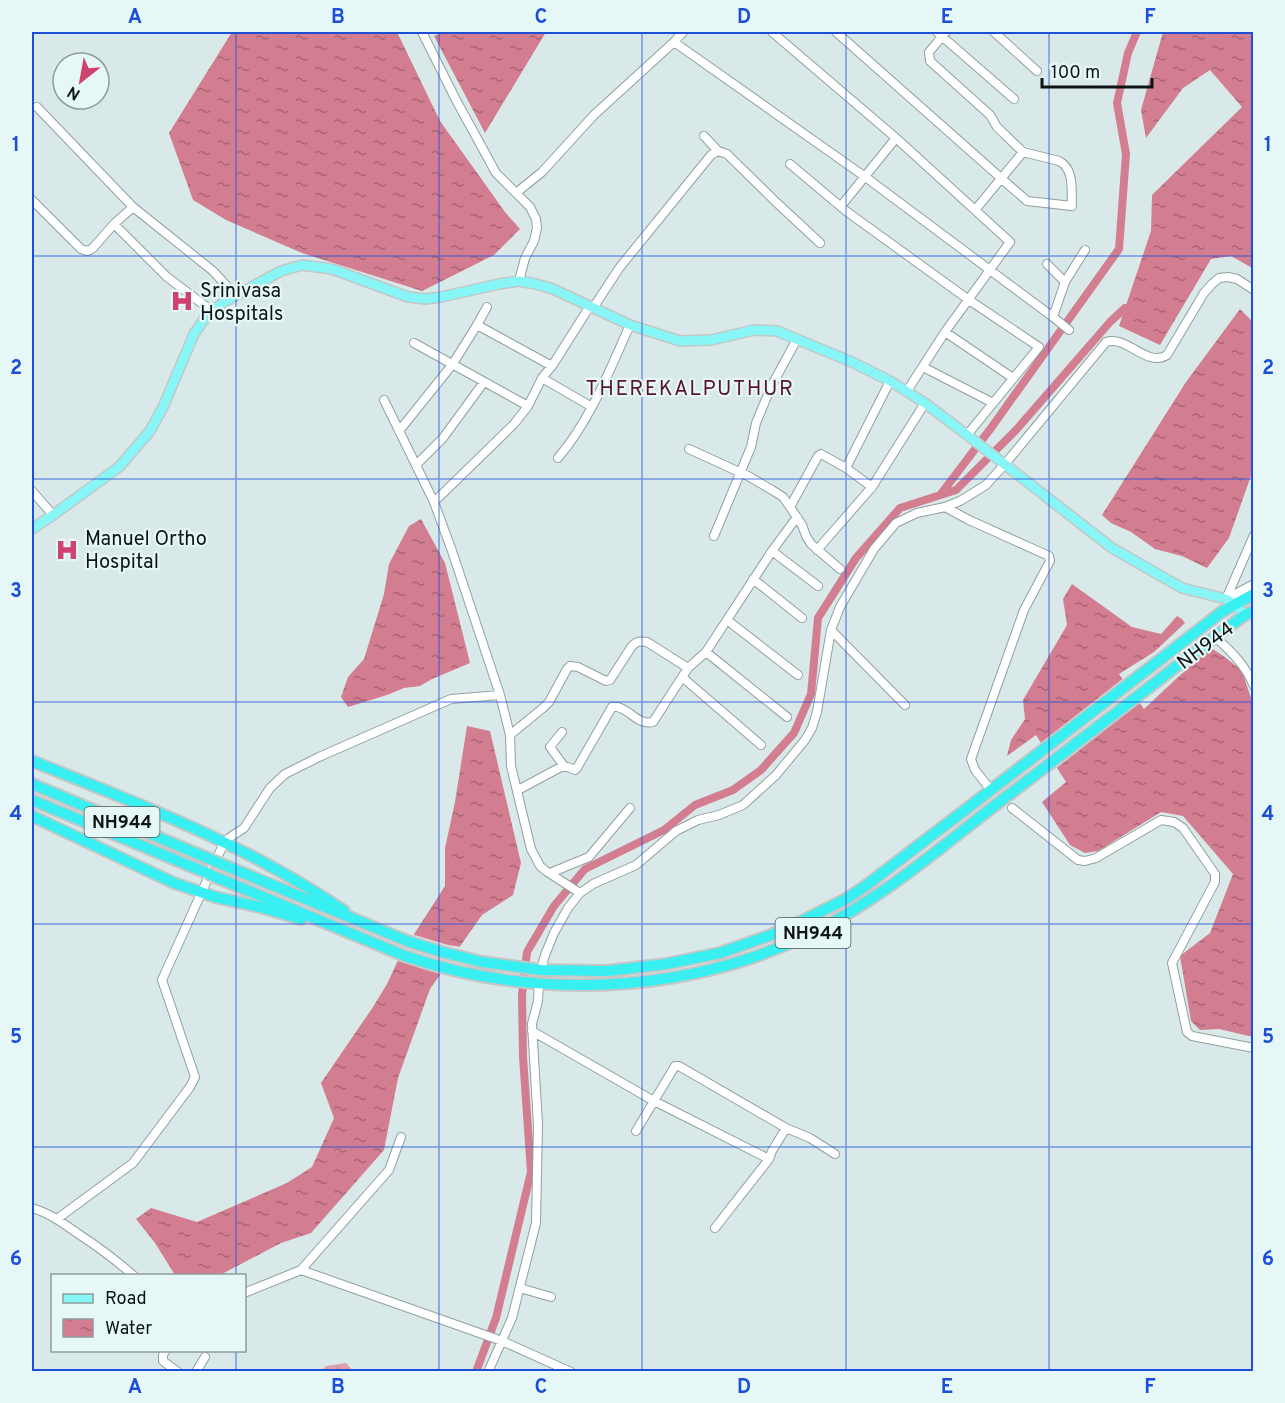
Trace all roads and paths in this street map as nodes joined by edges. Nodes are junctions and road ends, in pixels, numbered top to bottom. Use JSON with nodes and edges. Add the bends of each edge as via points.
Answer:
{"nodes":[{"id":1,"x":683,"y":32,"type":"edge"},
{"id":2,"x":772,"y":32,"type":"edge"},
{"id":3,"x":836,"y":32,"type":"edge"},
{"id":4,"x":994,"y":32,"type":"edge"},
{"id":5,"x":425,"y":33,"type":"edge"},
{"id":6,"x":942,"y":33,"type":"edge"},
{"id":7,"x":674,"y":42,"type":"junction"},
{"id":8,"x":1036,"y":70,"type":"dead end"},
{"id":9,"x":1014,"y":99,"type":"dead end"},
{"id":10,"x":37,"y":107,"type":"dead end"},
{"id":11,"x":704,"y":136,"type":"dead end"},
{"id":12,"x":896,"y":138,"type":"junction"},
{"id":13,"x":718,"y":151,"type":"junction"},
{"id":14,"x":1023,"y":152,"type":"junction"},
{"id":15,"x":790,"y":165,"type":"dead end"},
{"id":16,"x":864,"y":176,"type":"junction"},
{"id":17,"x":1002,"y":179,"type":"junction"},
{"id":18,"x":516,"y":193,"type":"junction"},
{"id":19,"x":32,"y":200,"type":"edge"},
{"id":20,"x":841,"y":206,"type":"junction"},
{"id":21,"x":133,"y":207,"type":"junction"},
{"id":22,"x":976,"y":209,"type":"junction"},
{"id":23,"x":114,"y":225,"type":"junction"},
{"id":24,"x":820,"y":243,"type":"dead end"},
{"id":25,"x":1085,"y":250,"type":"dead end"},
{"id":26,"x":1047,"y":264,"type":"dead end"},
{"id":27,"x":990,"y":270,"type":"junction"},
{"id":28,"x":519,"y":281,"type":"junction"},
{"id":29,"x":1065,"y":282,"type":"junction"},
{"id":30,"x":1254,"y":290,"type":"edge"},
{"id":31,"x":235,"y":296,"type":"junction"},
{"id":32,"x":969,"y":300,"type":"junction"},
{"id":33,"x":487,"y":307,"type":"dead end"},
{"id":34,"x":592,"y":307,"type":"junction"},
{"id":35,"x":212,"y":311,"type":"junction"},
{"id":36,"x":1053,"y":316,"type":"junction"},
{"id":37,"x":477,"y":325,"type":"junction"},
{"id":38,"x":630,"y":325,"type":"junction"},
{"id":39,"x":1069,"y":330,"type":"dead end"},
{"id":40,"x":945,"y":332,"type":"junction"},
{"id":41,"x":797,"y":339,"type":"junction"},
{"id":42,"x":414,"y":343,"type":"dead end"},
{"id":43,"x":452,"y":365,"type":"junction"},
{"id":44,"x":552,"y":366,"type":"junction"},
{"id":45,"x":923,"y":367,"type":"junction"},
{"id":46,"x":542,"y":378,"type":"junction"},
{"id":47,"x":1013,"y":378,"type":"junction"},
{"id":48,"x":890,"y":381,"type":"junction"},
{"id":49,"x":484,"y":382,"type":"junction"},
{"id":50,"x":907,"y":391,"type":"junction"},
{"id":51,"x":384,"y":400,"type":"dead end"},
{"id":52,"x":925,"y":403,"type":"junction"},
{"id":53,"x":993,"y":403,"type":"junction"},
{"id":54,"x":528,"y":406,"type":"junction"},
{"id":55,"x":592,"y":407,"type":"junction"},
{"id":56,"x":399,"y":431,"type":"junction"},
{"id":57,"x":970,"y":437,"type":"junction"},
{"id":58,"x":689,"y":449,"type":"dead end"},
{"id":59,"x":558,"y":458,"type":"dead end"},
{"id":60,"x":1002,"y":462,"type":"junction"},
{"id":61,"x":416,"y":465,"type":"junction"},
{"id":62,"x":846,"y":468,"type":"junction"},
{"id":63,"x":741,"y":474,"type":"junction"},
{"id":64,"x":872,"y":487,"type":"junction"},
{"id":65,"x":32,"y":491,"type":"edge"},
{"id":66,"x":434,"y":501,"type":"junction"},
{"id":67,"x":790,"y":507,"type":"junction"},
{"id":68,"x":945,"y":507,"type":"junction"},
{"id":69,"x":53,"y":515,"type":"junction"},
{"id":70,"x":797,"y":518,"type":"junction"},
{"id":71,"x":32,"y":529,"type":"edge"},
{"id":72,"x":1254,"y":535,"type":"edge"},
{"id":73,"x":714,"y":536,"type":"dead end"},
{"id":74,"x":817,"y":550,"type":"junction"},
{"id":75,"x":772,"y":551,"type":"junction"},
{"id":76,"x":840,"y":569,"type":"dead end"},
{"id":77,"x":753,"y":579,"type":"junction"},
{"id":78,"x":1254,"y":584,"type":"edge"},
{"id":79,"x":818,"y":586,"type":"dead end"},
{"id":80,"x":1254,"y":594,"type":"edge"},
{"id":81,"x":1230,"y":602,"type":"junction"},
{"id":82,"x":1249,"y":613,"type":"edge"},
{"id":83,"x":802,"y":618,"type":"dead end"},
{"id":84,"x":727,"y":620,"type":"junction"},
{"id":85,"x":831,"y":630,"type":"junction"},
{"id":86,"x":1215,"y":637,"type":"junction"},
{"id":87,"x":706,"y":652,"type":"junction"},
{"id":88,"x":688,"y":668,"type":"junction"},
{"id":89,"x":798,"y":675,"type":"dead end"},
{"id":90,"x":682,"y":677,"type":"junction"},
{"id":91,"x":1254,"y":686,"type":"edge"},
{"id":92,"x":500,"y":695,"type":"junction"},
{"id":93,"x":905,"y":705,"type":"dead end"},
{"id":94,"x":787,"y":717,"type":"dead end"},
{"id":95,"x":562,"y":732,"type":"dead end"},
{"id":96,"x":510,"y":735,"type":"junction"},
{"id":97,"x":761,"y":745,"type":"dead end"},
{"id":98,"x":32,"y":761,"type":"edge"},
{"id":99,"x":564,"y":766,"type":"junction"},
{"id":100,"x":32,"y":784,"type":"edge"},
{"id":101,"x":518,"y":790,"type":"junction"},
{"id":102,"x":991,"y":790,"type":"junction"},
{"id":103,"x":32,"y":800,"type":"edge"},
{"id":104,"x":630,"y":808,"type":"dead end"},
{"id":105,"x":1012,"y":808,"type":"dead end"},
{"id":106,"x":32,"y":816,"type":"edge"},
{"id":107,"x":225,"y":843,"type":"junction"},
{"id":108,"x":550,"y":873,"type":"junction"},
{"id":109,"x":576,"y":891,"type":"junction"},
{"id":110,"x":201,"y":893,"type":"junction"},
{"id":111,"x":363,"y":924,"type":"junction"},
{"id":112,"x":348,"y":932,"type":"junction"},
{"id":113,"x":537,"y":969,"type":"junction"},
{"id":114,"x":536,"y":983,"type":"junction"},
{"id":115,"x":532,"y":1030,"type":"junction"},
{"id":116,"x":1254,"y":1048,"type":"edge"},
{"id":117,"x":654,"y":1101,"type":"junction"},
{"id":118,"x":786,"y":1128,"type":"junction"},
{"id":119,"x":636,"y":1131,"type":"dead end"},
{"id":120,"x":401,"y":1137,"type":"dead end"},
{"id":121,"x":835,"y":1154,"type":"dead end"},
{"id":122,"x":769,"y":1159,"type":"junction"},
{"id":123,"x":32,"y":1208,"type":"edge"},
{"id":124,"x":57,"y":1219,"type":"junction"},
{"id":125,"x":715,"y":1227,"type":"dead end"},
{"id":126,"x":301,"y":1270,"type":"junction"},
{"id":127,"x":133,"y":1274,"type":"edge"},
{"id":128,"x":520,"y":1288,"type":"junction"},
{"id":129,"x":246,"y":1292,"type":"edge"},
{"id":130,"x":551,"y":1298,"type":"dead end"},
{"id":131,"x":499,"y":1340,"type":"junction"},
{"id":132,"x":165,"y":1352,"type":"edge"},
{"id":133,"x":205,"y":1357,"type":"dead end"},
{"id":134,"x":178,"y":1371,"type":"edge"},
{"id":135,"x":196,"y":1371,"type":"edge"},
{"id":136,"x":488,"y":1371,"type":"edge"},
{"id":137,"x":571,"y":1371,"type":"edge"}],
"edges":[{"from":1,"to":7,"type":"street"},
{"from":2,"to":12,"type":"street"},
{"from":3,"to":17,"type":"street"},
{"from":4,"to":8,"type":"street"},
{"from":5,"to":18,"type":"street","via":[[496,173]]},
{"from":6,"to":9,"type":"street"},
{"from":6,"to":14,"type":"street","via":[[929,52],[930,61],[990,115],[997,128]]},
{"from":7,"to":16,"type":"street"},
{"from":7,"to":18,"type":"street"},
{"from":10,"to":21,"type":"street"},
{"from":11,"to":13,"type":"street"},
{"from":12,"to":16,"type":"street"},
{"from":12,"to":22,"type":"street"},
{"from":13,"to":24,"type":"street","via":[[727,154]]},
{"from":13,"to":34,"type":"street","via":[[620,267]]},
{"from":14,"to":17,"type":"street"},
{"from":14,"to":17,"type":"street","via":[[1064,164],[1071,178],[1072,206],[1027,201]]},
{"from":15,"to":20,"type":"street"},
{"from":16,"to":20,"type":"street"},
{"from":16,"to":27,"type":"street"},
{"from":17,"to":22,"type":"street"},
{"from":18,"to":28,"type":"street","via":[[530,207],[537,228]]},
{"from":19,"to":23,"type":"street","via":[[84,251],[92,249]]},
{"from":20,"to":32,"type":"street"},
{"from":21,"to":23,"type":"street"},
{"from":21,"to":31,"type":"street","via":[[213,271]]},
{"from":22,"to":27,"type":"street","via":[[1010,242]]},
{"from":23,"to":35,"type":"street","via":[[167,277]]},
{"from":25,"to":29,"type":"street"},
{"from":26,"to":29,"type":"street"},
{"from":27,"to":32,"type":"street"},
{"from":27,"to":36,"type":"street"},
{"from":28,"to":31,"type":"main road","via":[[426,299],[408,297],[332,269],[302,265],[281,271]]},
{"from":28,"to":34,"type":"main road","via":[[553,289]]},
{"from":29,"to":36,"type":"street"},
{"from":30,"to":60,"type":"street","via":[[1237,279],[1219,278],[1204,293],[1163,358],[1154,359],[1112,340],[1106,342]]},
{"from":31,"to":35,"type":"main road"},
{"from":32,"to":40,"type":"street"},
{"from":32,"to":47,"type":"street","via":[[1039,347]]},
{"from":33,"to":37,"type":"street"},
{"from":34,"to":38,"type":"main road"},
{"from":34,"to":44,"type":"street"},
{"from":35,"to":69,"type":"main road","via":[[194,334],[150,431],[119,467]]},
{"from":36,"to":39,"type":"street"},
{"from":37,"to":43,"type":"street"},
{"from":37,"to":44,"type":"street"},
{"from":38,"to":41,"type":"main road","via":[[680,340],[711,340],[754,330],[777,331]]},
{"from":38,"to":55,"type":"street"},
{"from":40,"to":45,"type":"street"},
{"from":40,"to":47,"type":"street"},
{"from":41,"to":48,"type":"main road"},
{"from":41,"to":63,"type":"street","via":[[756,423]]},
{"from":42,"to":43,"type":"street"},
{"from":43,"to":49,"type":"street"},
{"from":43,"to":56,"type":"street"},
{"from":44,"to":46,"type":"street"},
{"from":45,"to":50,"type":"street"},
{"from":45,"to":53,"type":"street"},
{"from":46,"to":54,"type":"street"},
{"from":46,"to":55,"type":"street"},
{"from":47,"to":53,"type":"street"},
{"from":48,"to":50,"type":"main road"},
{"from":48,"to":62,"type":"street"},
{"from":49,"to":54,"type":"street"},
{"from":49,"to":61,"type":"street","via":[[443,438]]},
{"from":50,"to":52,"type":"main road"},
{"from":51,"to":56,"type":"street"},
{"from":52,"to":57,"type":"main road"},
{"from":52,"to":64,"type":"street"},
{"from":53,"to":57,"type":"street"},
{"from":54,"to":66,"type":"street"},
{"from":55,"to":59,"type":"street"},
{"from":56,"to":61,"type":"street"},
{"from":57,"to":60,"type":"main road"},
{"from":58,"to":63,"type":"street"},
{"from":60,"to":68,"type":"street","via":[[986,485]]},
{"from":60,"to":81,"type":"main road","via":[[1112,548],[1182,588]]},
{"from":61,"to":66,"type":"street"},
{"from":62,"to":64,"type":"street"},
{"from":62,"to":67,"type":"street","via":[[821,454],[818,456]]},
{"from":63,"to":67,"type":"street","via":[[783,497]]},
{"from":63,"to":73,"type":"street"},
{"from":64,"to":74,"type":"street"},
{"from":65,"to":69,"type":"street"},
{"from":66,"to":92,"type":"street"},
{"from":67,"to":70,"type":"street"},
{"from":68,"to":85,"type":"street","via":[[896,523],[874,549]]},
{"from":68,"to":102,"type":"street","via":[[1049,556],[1050,561],[1024,610],[971,759]]},
{"from":69,"to":71,"type":"main road"},
{"from":70,"to":74,"type":"street"},
{"from":70,"to":75,"type":"street"},
{"from":72,"to":81,"type":"street"},
{"from":74,"to":76,"type":"street"},
{"from":75,"to":77,"type":"street"},
{"from":75,"to":79,"type":"street"},
{"from":77,"to":83,"type":"street"},
{"from":77,"to":84,"type":"street"},
{"from":78,"to":81,"type":"street"},
{"from":80,"to":81,"type":"highway","number":"NH944"},
{"from":81,"to":82,"type":"main road"},
{"from":81,"to":102,"type":"highway","name":"NH944","number":"NH944"},
{"from":82,"to":86,"type":"highway","name":"NH944","number":"NH944"},
{"from":84,"to":87,"type":"street"},
{"from":84,"to":89,"type":"street"},
{"from":85,"to":93,"type":"street"},
{"from":85,"to":109,"type":"street","via":[[812,728],[776,775],[743,804],[676,831],[636,865]]},
{"from":86,"to":91,"type":"street","via":[[1240,662]]},
{"from":86,"to":114,"type":"highway","name":"NH944","number":"NH944","via":[[880,893],[830,924],[744,960],[672,978],[611,984]]},
{"from":87,"to":88,"type":"street"},
{"from":87,"to":94,"type":"street"},
{"from":88,"to":90,"type":"street"},
{"from":88,"to":96,"type":"street","via":[[640,641],[632,646],[610,680],[570,666],[549,702]]},
{"from":90,"to":97,"type":"street"},
{"from":90,"to":99,"type":"street","via":[[653,722],[643,722],[622,708],[612,707],[577,768]]},
{"from":92,"to":96,"type":"street"},
{"from":92,"to":107,"type":"street","via":[[451,699],[285,774],[270,788],[244,828]]},
{"from":95,"to":99,"type":"street","via":[[550,747]]},
{"from":96,"to":101,"type":"street","via":[[511,766]]},
{"from":98,"to":107,"type":"highway"},
{"from":99,"to":101,"type":"street"},
{"from":100,"to":111,"type":"highway","name":"NH944","number":"NH944"},
{"from":101,"to":108,"type":"street","via":[[531,849],[540,866]]},
{"from":102,"to":113,"type":"highway","name":"NH944","number":"NH944","via":[[864,887],[771,935],[720,953],[666,964],[607,971]]},
{"from":103,"to":112,"type":"highway","name":"NH944","number":"NH944"},
{"from":104,"to":108,"type":"street","via":[[589,857]]},
{"from":105,"to":116,"type":"street","via":[[1078,860],[1085,861],[1161,820],[1183,828],[1215,874],[1215,882],[1172,963],[1187,1032]]},
{"from":106,"to":110,"type":"highway"},
{"from":107,"to":110,"type":"street"},
{"from":107,"to":111,"type":"highway","via":[[321,895]]},
{"from":108,"to":109,"type":"street"},
{"from":109,"to":113,"type":"street"},
{"from":110,"to":112,"type":"highway"},
{"from":110,"to":124,"type":"street","via":[[162,980],[195,1077],[133,1163]]},
{"from":111,"to":113,"type":"highway","name":"NH944","number":"NH944","via":[[458,957]]},
{"from":112,"to":114,"type":"highway","name":"NH944","number":"NH944","via":[[454,970]]},
{"from":114,"to":115,"type":"street","via":[[538,1000]]},
{"from":115,"to":117,"type":"street"},
{"from":115,"to":128,"type":"street","via":[[538,1125],[536,1223]]},
{"from":117,"to":118,"type":"street","via":[[675,1066],[679,1066]]},
{"from":117,"to":119,"type":"street"},
{"from":117,"to":122,"type":"street"},
{"from":118,"to":121,"type":"street"},
{"from":118,"to":122,"type":"street"},
{"from":120,"to":126,"type":"street","via":[[388,1170]]},
{"from":122,"to":125,"type":"street"},
{"from":123,"to":124,"type":"street"},
{"from":124,"to":127,"type":"street"},
{"from":126,"to":129,"type":"street"},
{"from":126,"to":131,"type":"street"},
{"from":128,"to":130,"type":"street"},
{"from":128,"to":131,"type":"street","via":[[512,1318]]},
{"from":131,"to":136,"type":"street"},
{"from":131,"to":137,"type":"street"},
{"from":132,"to":134,"type":"street","via":[[163,1361]]},
{"from":133,"to":135,"type":"street"}]}
